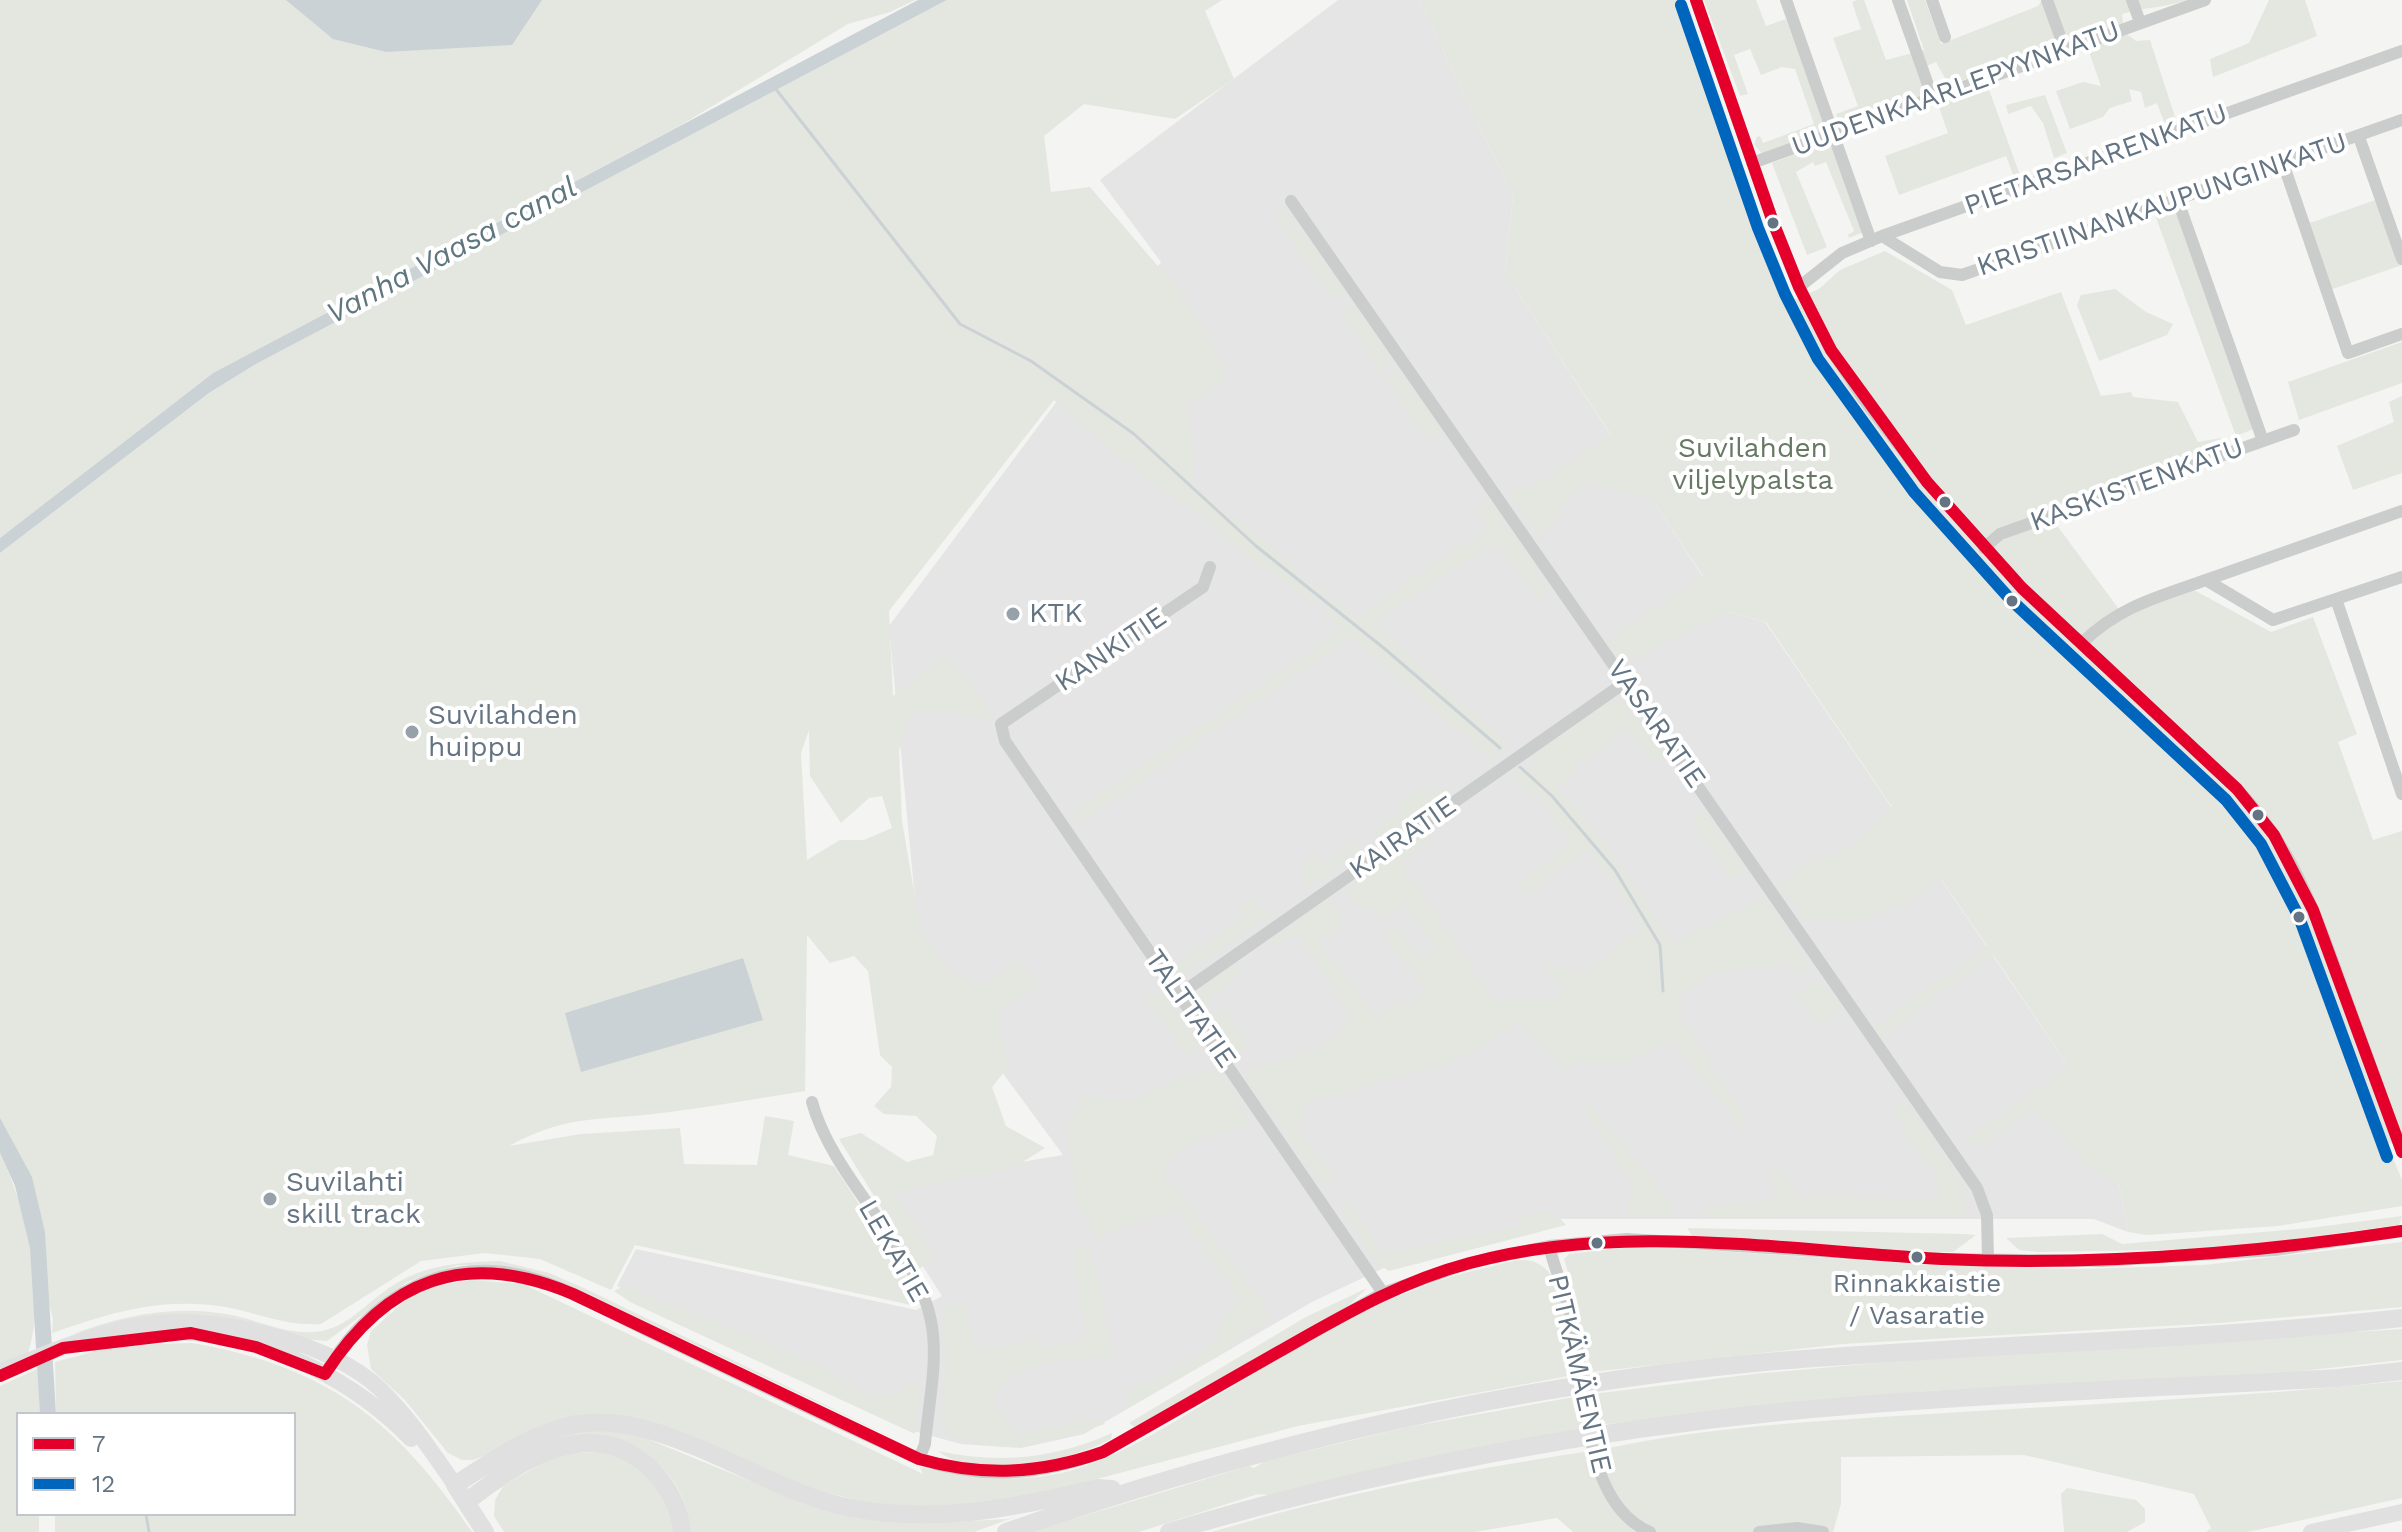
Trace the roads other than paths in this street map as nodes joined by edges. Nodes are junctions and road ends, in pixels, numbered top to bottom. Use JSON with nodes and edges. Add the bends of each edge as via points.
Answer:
{"nodes":[{"id":1,"x":1696,"y":0,"type":"edge"},
{"id":2,"x":1786,"y":0,"type":"edge"},
{"id":3,"x":1898,"y":0,"type":"edge"},
{"id":4,"x":1932,"y":0,"type":"edge"},
{"id":5,"x":2047,"y":0,"type":"edge"},
{"id":6,"x":2132,"y":0,"type":"edge"},
{"id":7,"x":2205,"y":0,"type":"edge"},
{"id":8,"x":2140,"y":22,"type":"junction"},
{"id":9,"x":1945,"y":37,"type":"dead end"},
{"id":10,"x":2065,"y":50,"type":"junction"},
{"id":11,"x":2402,"y":51,"type":"edge"},
{"id":12,"x":1933,"y":99,"type":"junction"},
{"id":13,"x":2402,"y":120,"type":"edge"},
{"id":14,"x":1833,"y":134,"type":"junction"},
{"id":15,"x":2359,"y":137,"type":"junction"},
{"id":16,"x":1752,"y":163,"type":"junction"},
{"id":17,"x":2283,"y":163,"type":"junction"},
{"id":18,"x":1291,"y":201,"type":"dead end"},
{"id":19,"x":2178,"y":201,"type":"junction"},
{"id":20,"x":1877,"y":239,"type":"junction"},
{"id":21,"x":2402,"y":259,"type":"edge"},
{"id":22,"x":1799,"y":287,"type":"junction"},
{"id":23,"x":2402,"y":334,"type":"edge"},
{"id":24,"x":2294,"y":430,"type":"dead end"},
{"id":25,"x":2263,"y":441,"type":"junction"},
{"id":26,"x":2402,"y":511,"type":"edge"},
{"id":27,"x":1984,"y":548,"type":"junction"},
{"id":28,"x":1210,"y":567,"type":"dead end"},
{"id":29,"x":2402,"y":577,"type":"edge"},
{"id":30,"x":2206,"y":580,"type":"junction"},
{"id":31,"x":2336,"y":599,"type":"junction"},
{"id":32,"x":2083,"y":642,"type":"junction"},
{"id":33,"x":1627,"y":681,"type":"junction"},
{"id":34,"x":1001,"y":724,"type":"joint"},
{"id":35,"x":2402,"y":794,"type":"edge"},
{"id":36,"x":1180,"y":994,"type":"junction"},
{"id":37,"x":812,"y":1102,"type":"dead end"},
{"id":38,"x":2402,"y":1152,"type":"edge"},
{"id":39,"x":2402,"y":1231,"type":"edge"},
{"id":40,"x":1549,"y":1246,"type":"junction"},
{"id":41,"x":1988,"y":1260,"type":"junction"},
{"id":42,"x":1383,"y":1293,"type":"junction"},
{"id":43,"x":2402,"y":1318,"type":"edge"},
{"id":44,"x":330,"y":1367,"type":"junction"},
{"id":45,"x":2402,"y":1371,"type":"edge"},
{"id":46,"x":0,"y":1373,"type":"edge"},
{"id":47,"x":919,"y":1459,"type":"junction"},
{"id":48,"x":455,"y":1485,"type":"junction"},
{"id":49,"x":1127,"y":1490,"type":"junction"},
{"id":50,"x":466,"y":1502,"type":"junction"},
{"id":51,"x":2402,"y":1512,"type":"edge"},
{"id":52,"x":485,"y":1532,"type":"edge"},
{"id":53,"x":682,"y":1532,"type":"edge"},
{"id":54,"x":1006,"y":1532,"type":"edge"},
{"id":55,"x":1169,"y":1532,"type":"edge"},
{"id":56,"x":1650,"y":1532,"type":"edge"},
{"id":57,"x":1759,"y":1532,"type":"edge"},
{"id":58,"x":1823,"y":1532,"type":"edge"},
{"id":59,"x":2311,"y":1532,"type":"edge"}],
"edges":[{"from":1,"to":16,"type":"street"},
{"from":2,"to":14,"type":"street"},
{"from":3,"to":12,"type":"street"},
{"from":4,"to":9,"type":"street"},
{"from":5,"to":10,"type":"street"},
{"from":6,"to":8,"type":"street"},
{"from":7,"to":8,"type":"street","name":"UUDENKAARLEPYYNKATU"},
{"from":8,"to":10,"type":"street","name":"UUDENKAARLEPYYNKATU"},
{"from":10,"to":12,"type":"street","name":"UUDENKAARLEPYYNKATU"},
{"from":11,"to":20,"type":"street","name":"PIETARSAARENKATU"},
{"from":12,"to":14,"type":"street","name":"UUDENKAARLEPYYNKATU"},
{"from":13,"to":15,"type":"street","name":"KRISTIINANKAUPUNGINKATU"},
{"from":14,"to":16,"type":"street","name":"UUDENKAARLEPYYNKATU"},
{"from":14,"to":20,"type":"street"},
{"from":15,"to":17,"type":"street","name":"KRISTIINANKAUPUNGINKATU"},
{"from":15,"to":21,"type":"street"},
{"from":16,"to":22,"type":"street"},
{"from":17,"to":19,"type":"street","name":"KRISTIINANKAUPUNGINKATU"},
{"from":17,"to":23,"type":"street","via":[[2348,353]]},
{"from":18,"to":33,"type":"street","name":"VASARATIE"},
{"from":19,"to":20,"type":"street","name":"KRISTIINANKAUPUNGINKATU","via":[[1962,275],[1940,272]]},
{"from":19,"to":25,"type":"street"},
{"from":20,"to":22,"type":"street","name":"PIETARSAARENKATU","via":[[1842,253]]},
{"from":22,"to":27,"type":"street","via":[[1831,350],[1891,437]]},
{"from":24,"to":25,"type":"street","name":"KASKISTENKATU"},
{"from":25,"to":27,"type":"street","name":"KASKISTENKATU","via":[[2000,534]]},
{"from":26,"to":30,"type":"street"},
{"from":27,"to":32,"type":"street"},
{"from":28,"to":34,"type":"street","name":"KANKITIE","via":[[1203,587]]},
{"from":29,"to":31,"type":"street"},
{"from":30,"to":31,"type":"street","via":[[2273,620]]},
{"from":30,"to":32,"type":"street","via":[[2125,609]]},
{"from":31,"to":35,"type":"street"},
{"from":32,"to":38,"type":"street","via":[[2237,789],[2284,846],[2315,909]]},
{"from":33,"to":36,"type":"street","name":"KAIRATIE"},
{"from":33,"to":41,"type":"street","name":"VASARATIE","via":[[1977,1188],[1987,1215]]},
{"from":34,"to":36,"type":"street","name":"TALTTATIE","via":[[1005,741]]},
{"from":36,"to":42,"type":"street","name":"TALTTATIE"},
{"from":37,"to":47,"type":"street","name":"LEKATIE","via":[[820,1133],[921,1288],[933,1329]]},
{"from":39,"to":41,"type":"street","via":[[2173,1259]]},
{"from":40,"to":41,"type":"street","via":[[1627,1239]]},
{"from":40,"to":42,"type":"street","via":[[1469,1263]]},
{"from":40,"to":56,"type":"street","name":"PITKÄMÄENTIE","via":[[1568,1299],[1604,1486],[1624,1514]]},
{"from":42,"to":47,"type":"street","via":[[1142,1432],[1082,1460],[1004,1474],[971,1473]]},
{"from":43,"to":49,"type":"highway","via":[[1752,1364],[1595,1383],[1387,1422]]},
{"from":44,"to":46,"type":"main road","via":[[258,1333],[196,1322],[129,1328]]},
{"from":44,"to":47,"type":"street","via":[[360,1325],[409,1288],[449,1275],[493,1271],[562,1290]]},
{"from":44,"to":48,"type":"main road"},
{"from":45,"to":55,"type":"highway","via":[[1789,1411],[1605,1435],[1390,1475]]},
{"from":48,"to":49,"type":"highway","via":[[536,1438],[569,1426],[601,1423],[658,1434],[805,1495],[889,1514],[975,1514],[1098,1488]]},
{"from":48,"to":50,"type":"highway"},
{"from":49,"to":54,"type":"highway"},
{"from":50,"to":52,"type":"highway"},
{"from":50,"to":53,"type":"highway","via":[[544,1452],[585,1442],[605,1444],[626,1451],[659,1476]]},
{"from":51,"to":59,"type":"main road"},
{"from":57,"to":58,"type":"street"}]}
